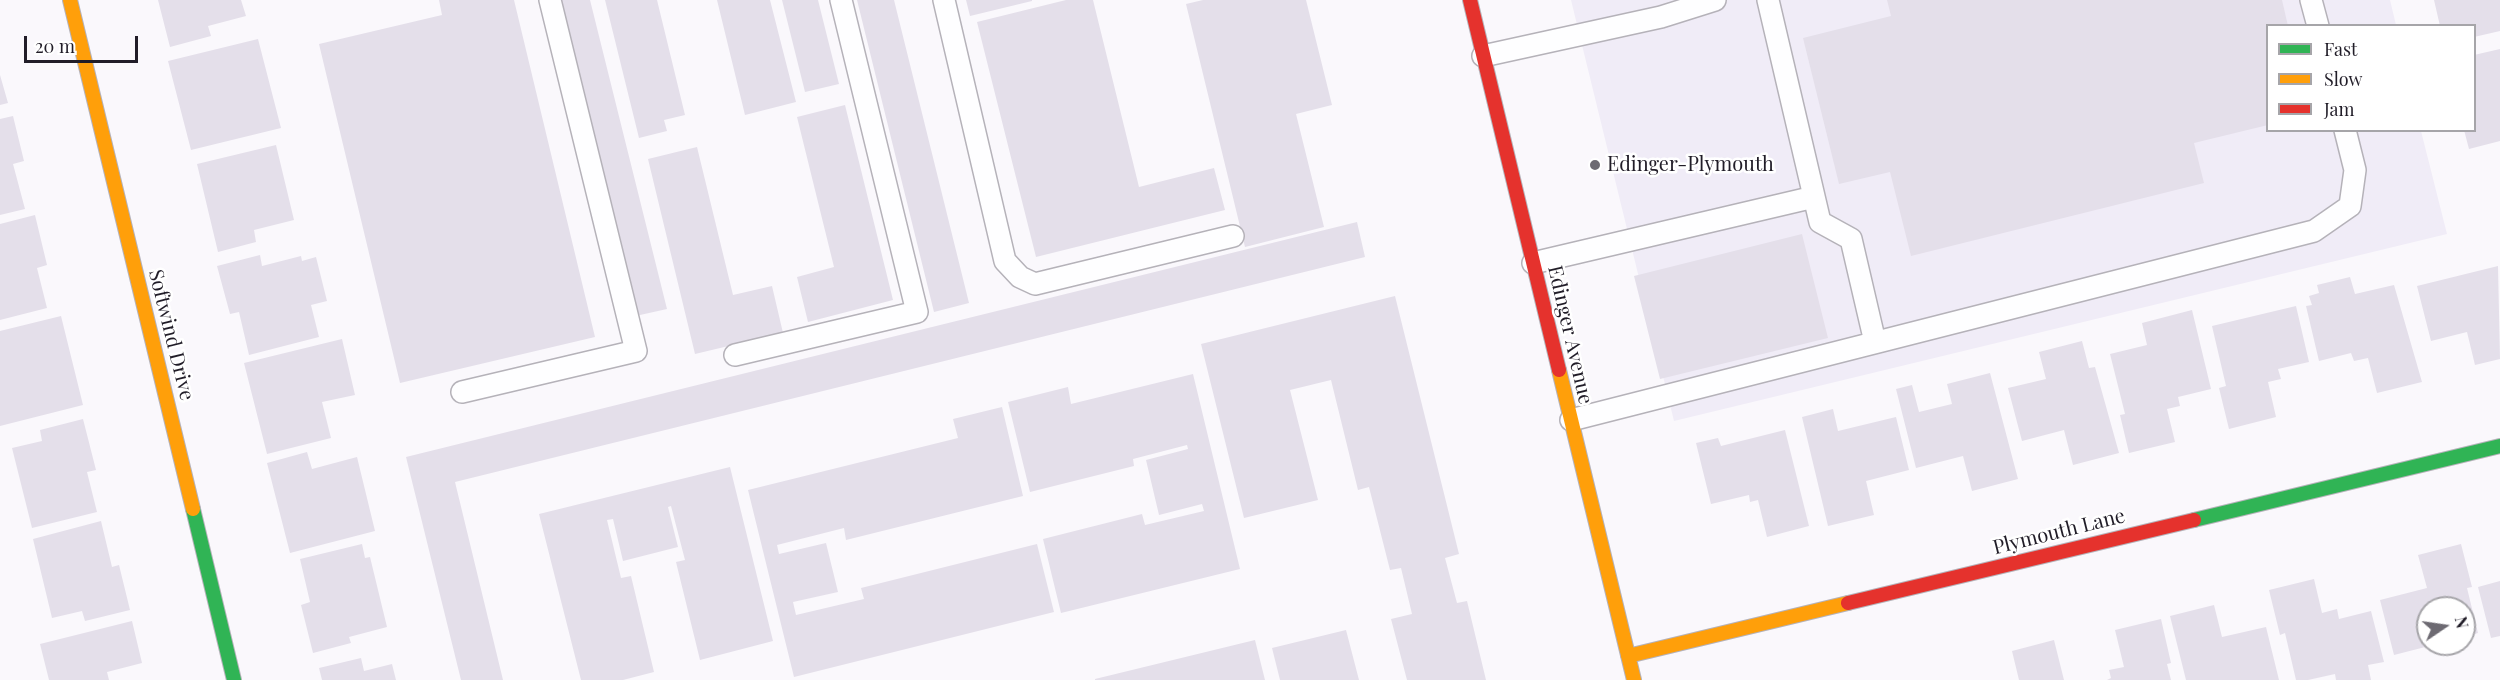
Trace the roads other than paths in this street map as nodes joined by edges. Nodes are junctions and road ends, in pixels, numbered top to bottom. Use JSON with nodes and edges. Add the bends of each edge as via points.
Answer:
{"nodes":[{"id":1,"x":70,"y":0,"type":"edge"},
{"id":2,"x":550,"y":0,"type":"edge"},
{"id":3,"x":841,"y":0,"type":"edge"},
{"id":4,"x":944,"y":0,"type":"edge"},
{"id":5,"x":1470,"y":0,"type":"edge"},
{"id":6,"x":1715,"y":0,"type":"edge"},
{"id":7,"x":1768,"y":0,"type":"edge"},
{"id":8,"x":2312,"y":0,"type":"edge"},
{"id":9,"x":1659,"y":8,"type":"edge"},
{"id":10,"x":2318,"y":24,"type":"edge"},
{"id":11,"x":1483,"y":56,"type":"junction"},
{"id":12,"x":2346,"y":132,"type":"edge"},
{"id":13,"x":1814,"y":197,"type":"junction"},
{"id":14,"x":1233,"y":236,"type":"dead end"},
{"id":15,"x":1533,"y":263,"type":"junction"},
{"id":16,"x":1875,"y":342,"type":"junction"},
{"id":17,"x":735,"y":355,"type":"dead end"},
{"id":18,"x":462,"y":392,"type":"dead end"},
{"id":19,"x":1571,"y":420,"type":"junction"},
{"id":20,"x":2500,"y":446,"type":"edge"},
{"id":21,"x":1628,"y":656,"type":"junction"},
{"id":22,"x":234,"y":680,"type":"edge"},
{"id":23,"x":1634,"y":680,"type":"edge"}],
"edges":[{"from":1,"to":22,"type":"street","name":"Softwind Drive"},
{"from":2,"to":18,"type":"lane","via":[[636,351]]},
{"from":3,"to":17,"type":"lane","via":[[917,312]]},
{"from":4,"to":14,"type":"lane","via":[[1005,261],[1020,278],[1035,284]]},
{"from":5,"to":11,"type":"street","name":"Edinger Avenue"},
{"from":6,"to":9,"type":"lane"},
{"from":7,"to":13,"type":"lane"},
{"from":8,"to":10,"type":"lane"},
{"from":9,"to":11,"type":"lane"},
{"from":11,"to":15,"type":"street","name":"Edinger Avenue"},
{"from":12,"to":16,"type":"lane","via":[[2355,170],[2350,206],[2314,231]]},
{"from":13,"to":15,"type":"lane"},
{"from":13,"to":16,"type":"lane","via":[[1820,222],[1851,239]]},
{"from":15,"to":19,"type":"street","name":"Edinger Avenue"},
{"from":16,"to":19,"type":"lane"},
{"from":19,"to":21,"type":"street","name":"Edinger Avenue"},
{"from":20,"to":21,"type":"street","name":"Plymouth Lane"},
{"from":21,"to":23,"type":"street","name":"Edinger Avenue"}]}
